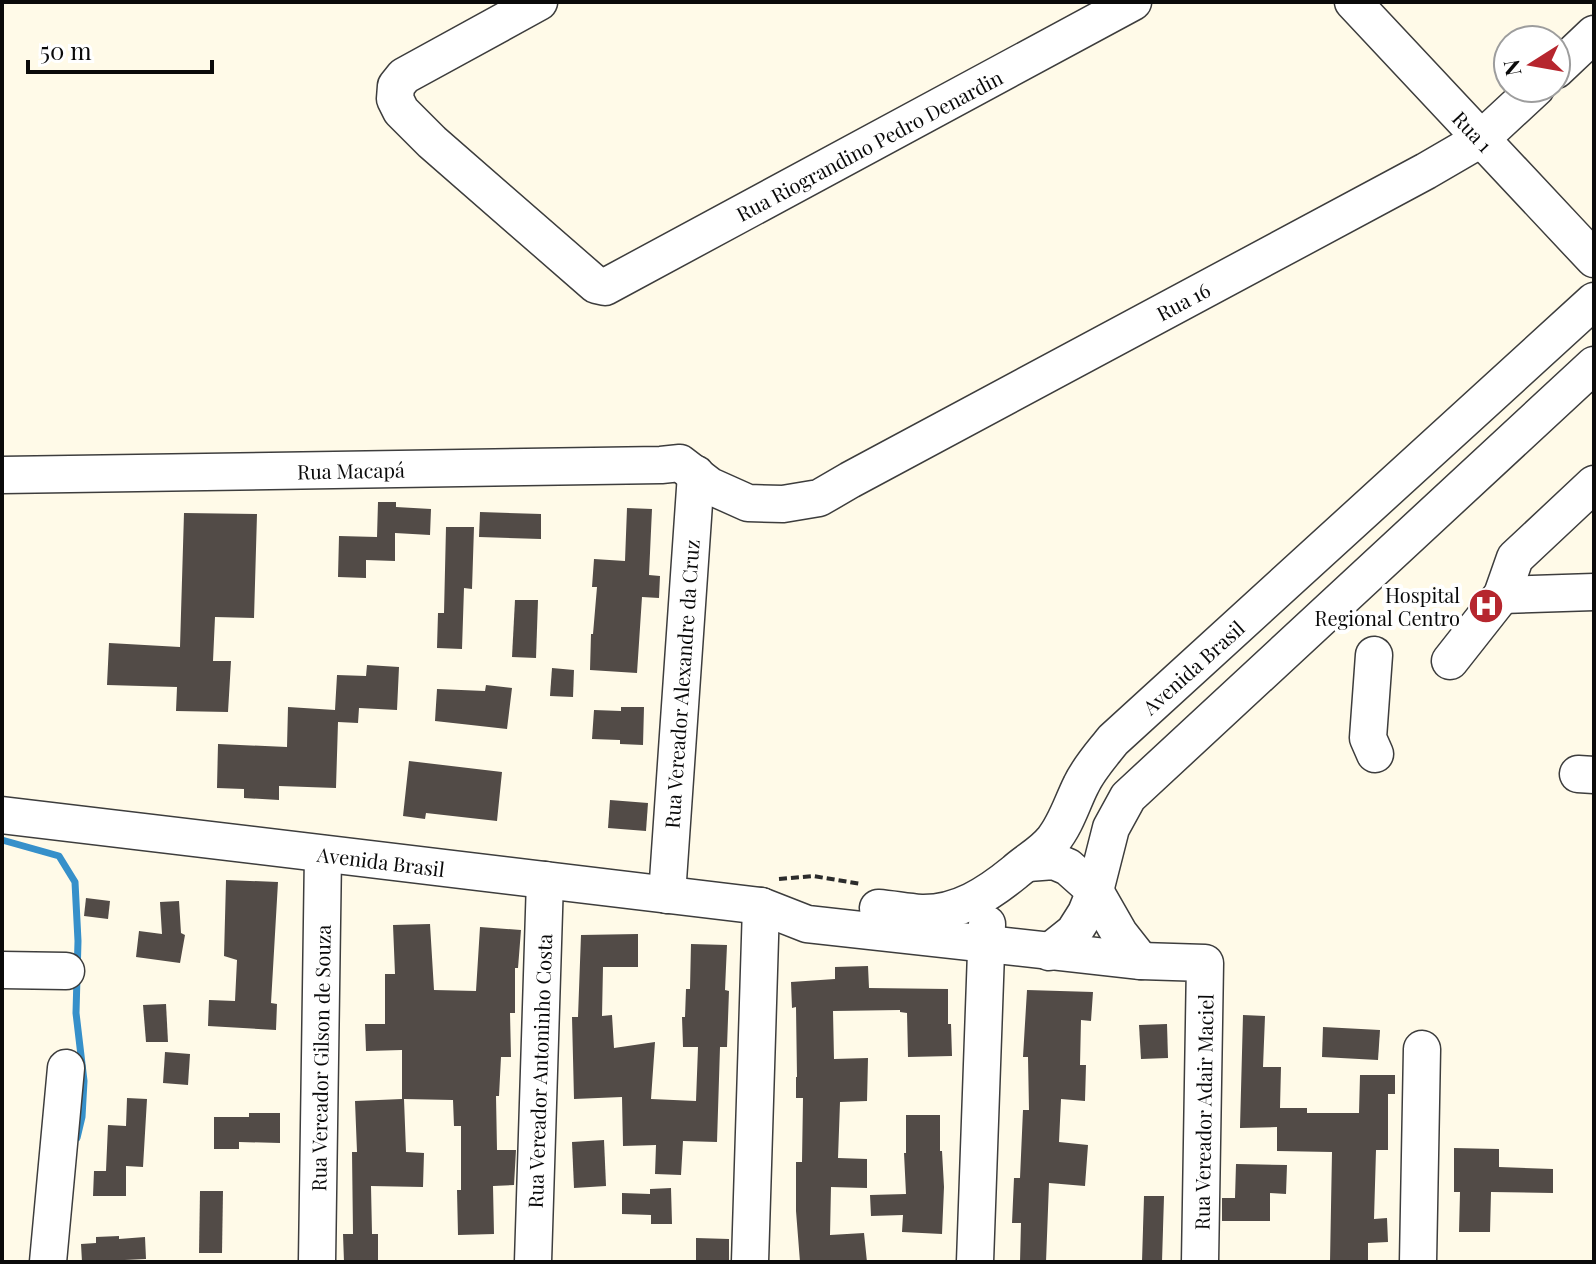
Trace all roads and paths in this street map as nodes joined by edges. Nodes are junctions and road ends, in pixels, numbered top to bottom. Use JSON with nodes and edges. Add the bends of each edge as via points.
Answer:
{"nodes":[{"id":1,"x":539,"y":2,"type":"edge"},
{"id":2,"x":1133,"y":2,"type":"edge"},
{"id":3,"x":1353,"y":2,"type":"edge"},
{"id":4,"x":1594,"y":34,"type":"edge"},
{"id":5,"x":1572,"y":55,"type":"edge"},
{"id":6,"x":1519,"y":104,"type":"edge"},
{"id":7,"x":1481,"y":139,"type":"junction"},
{"id":8,"x":1594,"y":259,"type":"edge"},
{"id":9,"x":1594,"y":301,"type":"edge"},
{"id":10,"x":1594,"y":365,"type":"edge"},
{"id":11,"x":1501,"y":387,"type":"junction"},
{"id":12,"x":1533,"y":422,"type":"junction"},
{"id":13,"x":696,"y":474,"type":"junction"},
{"id":14,"x":2,"y":475,"type":"edge"},
{"id":15,"x":1594,"y":484,"type":"edge"},
{"id":16,"x":819,"y":498,"type":"joint"},
{"id":17,"x":1589,"y":588,"type":"edge"},
{"id":18,"x":1502,"y":595,"type":"junction"},
{"id":19,"x":1374,"y":655,"type":"dead end"},
{"id":20,"x":1450,"y":661,"type":"dead end"},
{"id":21,"x":1375,"y":754,"type":"dead end"},
{"id":22,"x":2,"y":815,"type":"edge"},
{"id":23,"x":323,"y":854,"type":"junction"},
{"id":24,"x":1028,"y":863,"type":"junction"},
{"id":25,"x":545,"y":880,"type":"junction"},
{"id":26,"x":999,"y":886,"type":"junction"},
{"id":27,"x":1095,"y":891,"type":"junction"},
{"id":28,"x":667,"y":895,"type":"junction"},
{"id":29,"x":761,"y":906,"type":"junction"},
{"id":30,"x":988,"y":945,"type":"junction"},
{"id":31,"x":1049,"y":952,"type":"junction"},
{"id":32,"x":1141,"y":961,"type":"junction"},
{"id":33,"x":1205,"y":963,"type":"joint"},
{"id":34,"x":2,"y":970,"type":"edge"},
{"id":35,"x":66,"y":971,"type":"dead end"},
{"id":36,"x":1422,"y":1049,"type":"dead end"},
{"id":37,"x":66,"y":1068,"type":"dead end"},
{"id":38,"x":48,"y":1262,"type":"edge"},
{"id":39,"x":317,"y":1262,"type":"edge"},
{"id":40,"x":533,"y":1262,"type":"edge"},
{"id":41,"x":750,"y":1262,"type":"edge"},
{"id":42,"x":975,"y":1262,"type":"edge"},
{"id":43,"x":1200,"y":1262,"type":"edge"},
{"id":44,"x":1418,"y":1262,"type":"edge"}],
"edges":[{"from":1,"to":2,"type":"street","name":"Rua Riograndino Pedro Denardin","via":[[404,76],[395,99],[432,142],[596,285],[605,287]]},
{"from":3,"to":7,"type":"street","name":"Rua 1"},
{"from":4,"to":5,"type":"street"},
{"from":6,"to":7,"type":"street","name":"Rua 16"},
{"from":7,"to":8,"type":"street","name":"Rua 1"},
{"from":7,"to":16,"type":"street","name":"Rua 16"},
{"from":9,"to":11,"type":"street","name":"Avenida Brasil"},
{"from":10,"to":12,"type":"street"},
{"from":11,"to":12,"type":"street"},
{"from":11,"to":24,"type":"street","name":"Avenida Brasil","via":[[1113,740],[1080,786],[1053,841]]},
{"from":12,"to":27,"type":"street","via":[[1128,797],[1111,828]]},
{"from":13,"to":14,"type":"street","name":"Rua Macapá","via":[[680,463]]},
{"from":13,"to":16,"type":"street","name":"Rua Macapá","via":[[748,503]]},
{"from":13,"to":28,"type":"street","name":"Rua Vereador Alexandre da Cruz"},
{"from":15,"to":18,"type":"street","via":[[1515,558]]},
{"from":17,"to":18,"type":"street"},
{"from":18,"to":20,"type":"street"},
{"from":19,"to":21,"type":"street","via":[[1368,738]]},
{"from":22,"to":23,"type":"street","name":"Avenida Brasil"},
{"from":23,"to":25,"type":"street","name":"Avenida Brasil"},
{"from":23,"to":39,"type":"street","name":"Rua Vereador Gilson de Souza"},
{"from":24,"to":26,"type":"street","name":"Avenida Brasil"},
{"from":24,"to":27,"type":"street","via":[[1054,861]]},
{"from":25,"to":28,"type":"street","name":"Avenida Brasil"},
{"from":25,"to":40,"type":"street","name":"Rua Vereador Antoninho Costa"},
{"from":26,"to":29,"type":"street","name":"Avenida Brasil","via":[[974,901],[922,913],[811,900]]},
{"from":26,"to":30,"type":"street","via":[[987,923]]},
{"from":27,"to":31,"type":"street","via":[[1074,932]]},
{"from":27,"to":32,"type":"street"},
{"from":28,"to":29,"type":"street","name":"Avenida Brasil"},
{"from":29,"to":30,"type":"street","name":"Avenida Brasil","via":[[807,924]]},
{"from":29,"to":41,"type":"street"},
{"from":30,"to":31,"type":"street","name":"Avenida Brasil"},
{"from":30,"to":42,"type":"street"},
{"from":31,"to":32,"type":"street","name":"Avenida Brasil"},
{"from":32,"to":33,"type":"street","name":"Avenida Brasil"},
{"from":33,"to":43,"type":"street","name":"Rua Vereador Adair Maciel"},
{"from":34,"to":35,"type":"street"},
{"from":36,"to":44,"type":"street"},
{"from":37,"to":38,"type":"street"}]}
